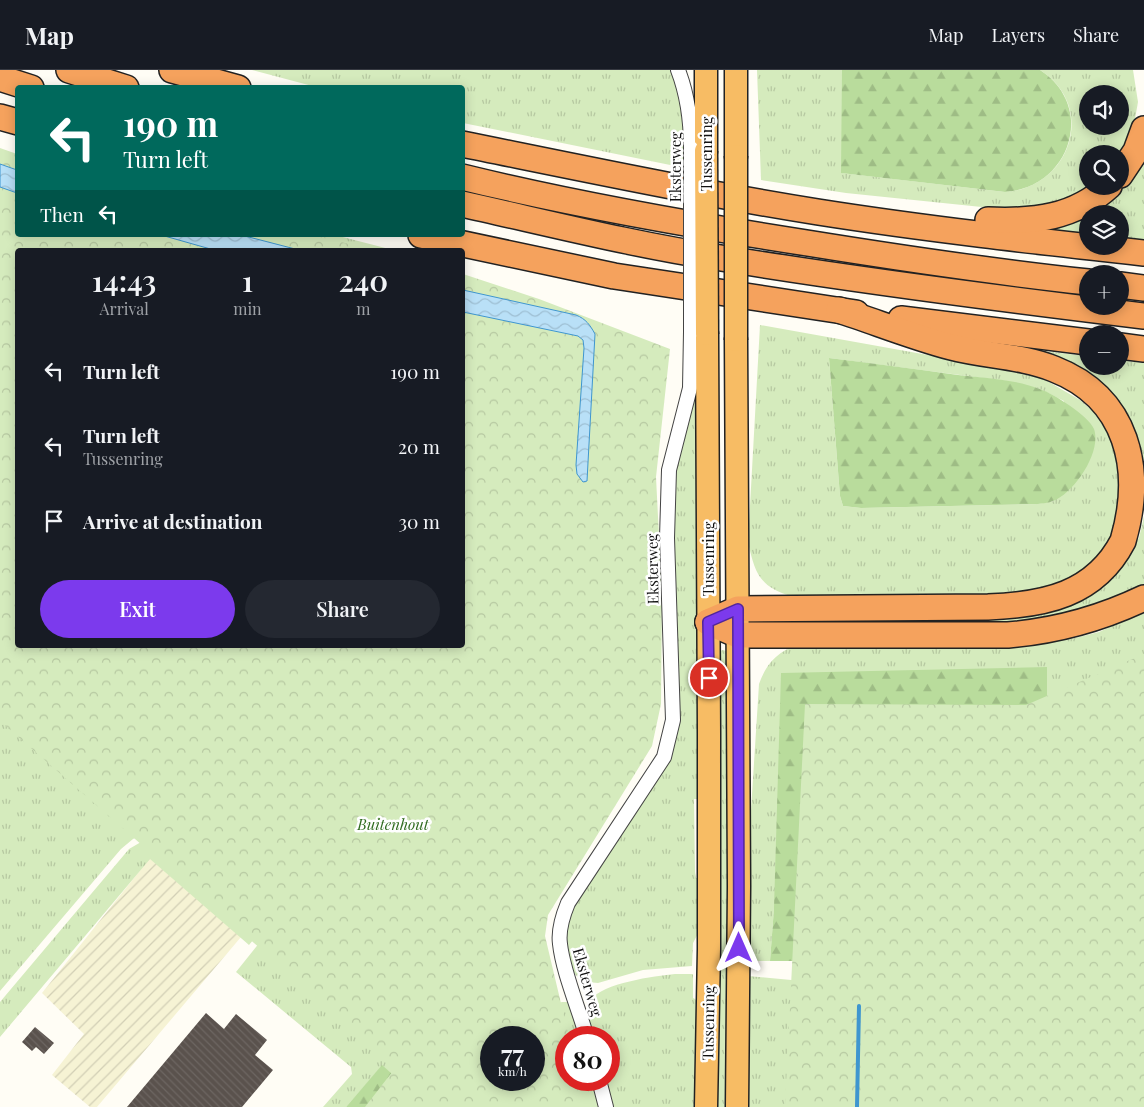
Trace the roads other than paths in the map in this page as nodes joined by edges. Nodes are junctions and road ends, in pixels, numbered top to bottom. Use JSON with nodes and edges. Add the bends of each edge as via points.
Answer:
{"nodes":[{"id":1,"x":69,"y":70,"type":"edge"},
{"id":2,"x":172,"y":70,"type":"edge"},
{"id":3,"x":678,"y":70,"type":"edge"},
{"id":4,"x":706,"y":70,"type":"edge"},
{"id":5,"x":736,"y":70,"type":"edge"},
{"id":6,"x":0,"y":78,"type":"edge"},
{"id":7,"x":21,"y":85,"type":"edge"},
{"id":8,"x":116,"y":85,"type":"edge"},
{"id":9,"x":227,"y":85,"type":"edge"},
{"id":10,"x":0,"y":117,"type":"edge"},
{"id":11,"x":15,"y":121,"type":"edge"},
{"id":12,"x":1144,"y":129,"type":"edge"},
{"id":13,"x":465,"y":145,"type":"edge"},
{"id":14,"x":698,"y":149,"type":"junction"},
{"id":15,"x":1129,"y":162,"type":"edge"},
{"id":16,"x":465,"y":178,"type":"edge"},
{"id":17,"x":1098,"y":195,"type":"edge"},
{"id":18,"x":465,"y":205,"type":"edge"},
{"id":19,"x":819,"y":212,"type":"junction"},
{"id":20,"x":430,"y":237,"type":"edge"},
{"id":21,"x":1144,"y":253,"type":"edge"},
{"id":22,"x":1079,"y":281,"type":"edge"},
{"id":23,"x":1129,"y":286,"type":"edge"},
{"id":24,"x":1144,"y":288,"type":"edge"},
{"id":25,"x":840,"y":310,"type":"junction"},
{"id":26,"x":1144,"y":316,"type":"edge"},
{"id":27,"x":699,"y":333,"type":"junction"},
{"id":28,"x":1079,"y":341,"type":"edge"},
{"id":29,"x":1129,"y":347,"type":"edge"},
{"id":30,"x":1144,"y":349,"type":"edge"},
{"id":31,"x":1144,"y":598,"type":"edge"},
{"id":32,"x":738,"y":609,"type":"junction"},
{"id":33,"x":708,"y":622,"type":"junction"},
{"id":34,"x":738,"y":636,"type":"junction"},
{"id":35,"x":583,"y":1026,"type":"edge"},
{"id":36,"x":602,"y":1091,"type":"edge"},
{"id":37,"x":606,"y":1107,"type":"edge"},
{"id":38,"x":706,"y":1107,"type":"edge"},
{"id":39,"x":737,"y":1107,"type":"edge"}],
"edges":[{"from":1,"to":8,"type":"highway"},
{"from":2,"to":9,"type":"highway"},
{"from":3,"to":14,"type":"street","name":"Eksterweg"},
{"from":4,"to":14,"type":"highway","name":"Tussenring"},
{"from":5,"to":32,"type":"highway","name":"Tussenring","bridge":true},
{"from":6,"to":7,"type":"highway"},
{"from":10,"to":11,"type":"highway"},
{"from":12,"to":15,"type":"highway"},
{"from":13,"to":19,"type":"highway","via":[[653,183]]},
{"from":14,"to":27,"type":"highway","name":"Tussenring","bridge":true},
{"from":16,"to":22,"type":"highway","via":[[720,230],[891,257]]},
{"from":17,"to":19,"type":"highway","via":[[1077,208],[1030,221]]},
{"from":18,"to":26,"type":"highway","via":[[719,258],[971,295]]},
{"from":19,"to":21,"type":"highway"},
{"from":20,"to":25,"type":"highway","via":[[614,276]]},
{"from":23,"to":24,"type":"highway"},
{"from":25,"to":28,"type":"highway"},
{"from":25,"to":32,"type":"highway","via":[[952,347],[1053,368],[1083,383],[1110,406],[1130,437],[1136,454],[1138,477],[1137,502],[1132,519],[1116,553],[1099,574],[1073,592],[1042,601],[988,607]]},
{"from":27,"to":33,"type":"highway","name":"Tussenring"},
{"from":27,"to":35,"type":"street","name":"Eksterweg","via":[[690,388],[669,470],[667,538],[673,720],[664,757],[568,903],[561,928],[559,943]]},
{"from":29,"to":30,"type":"highway"},
{"from":31,"to":34,"type":"highway","via":[[1072,626],[1008,636]]},
{"from":32,"to":33,"type":"highway"},
{"from":32,"to":34,"type":"highway","name":"Tussenring"},
{"from":33,"to":34,"type":"highway"},
{"from":33,"to":38,"type":"highway","name":"Tussenring"},
{"from":34,"to":39,"type":"highway","name":"Tussenring"},
{"from":36,"to":37,"type":"street"}]}
